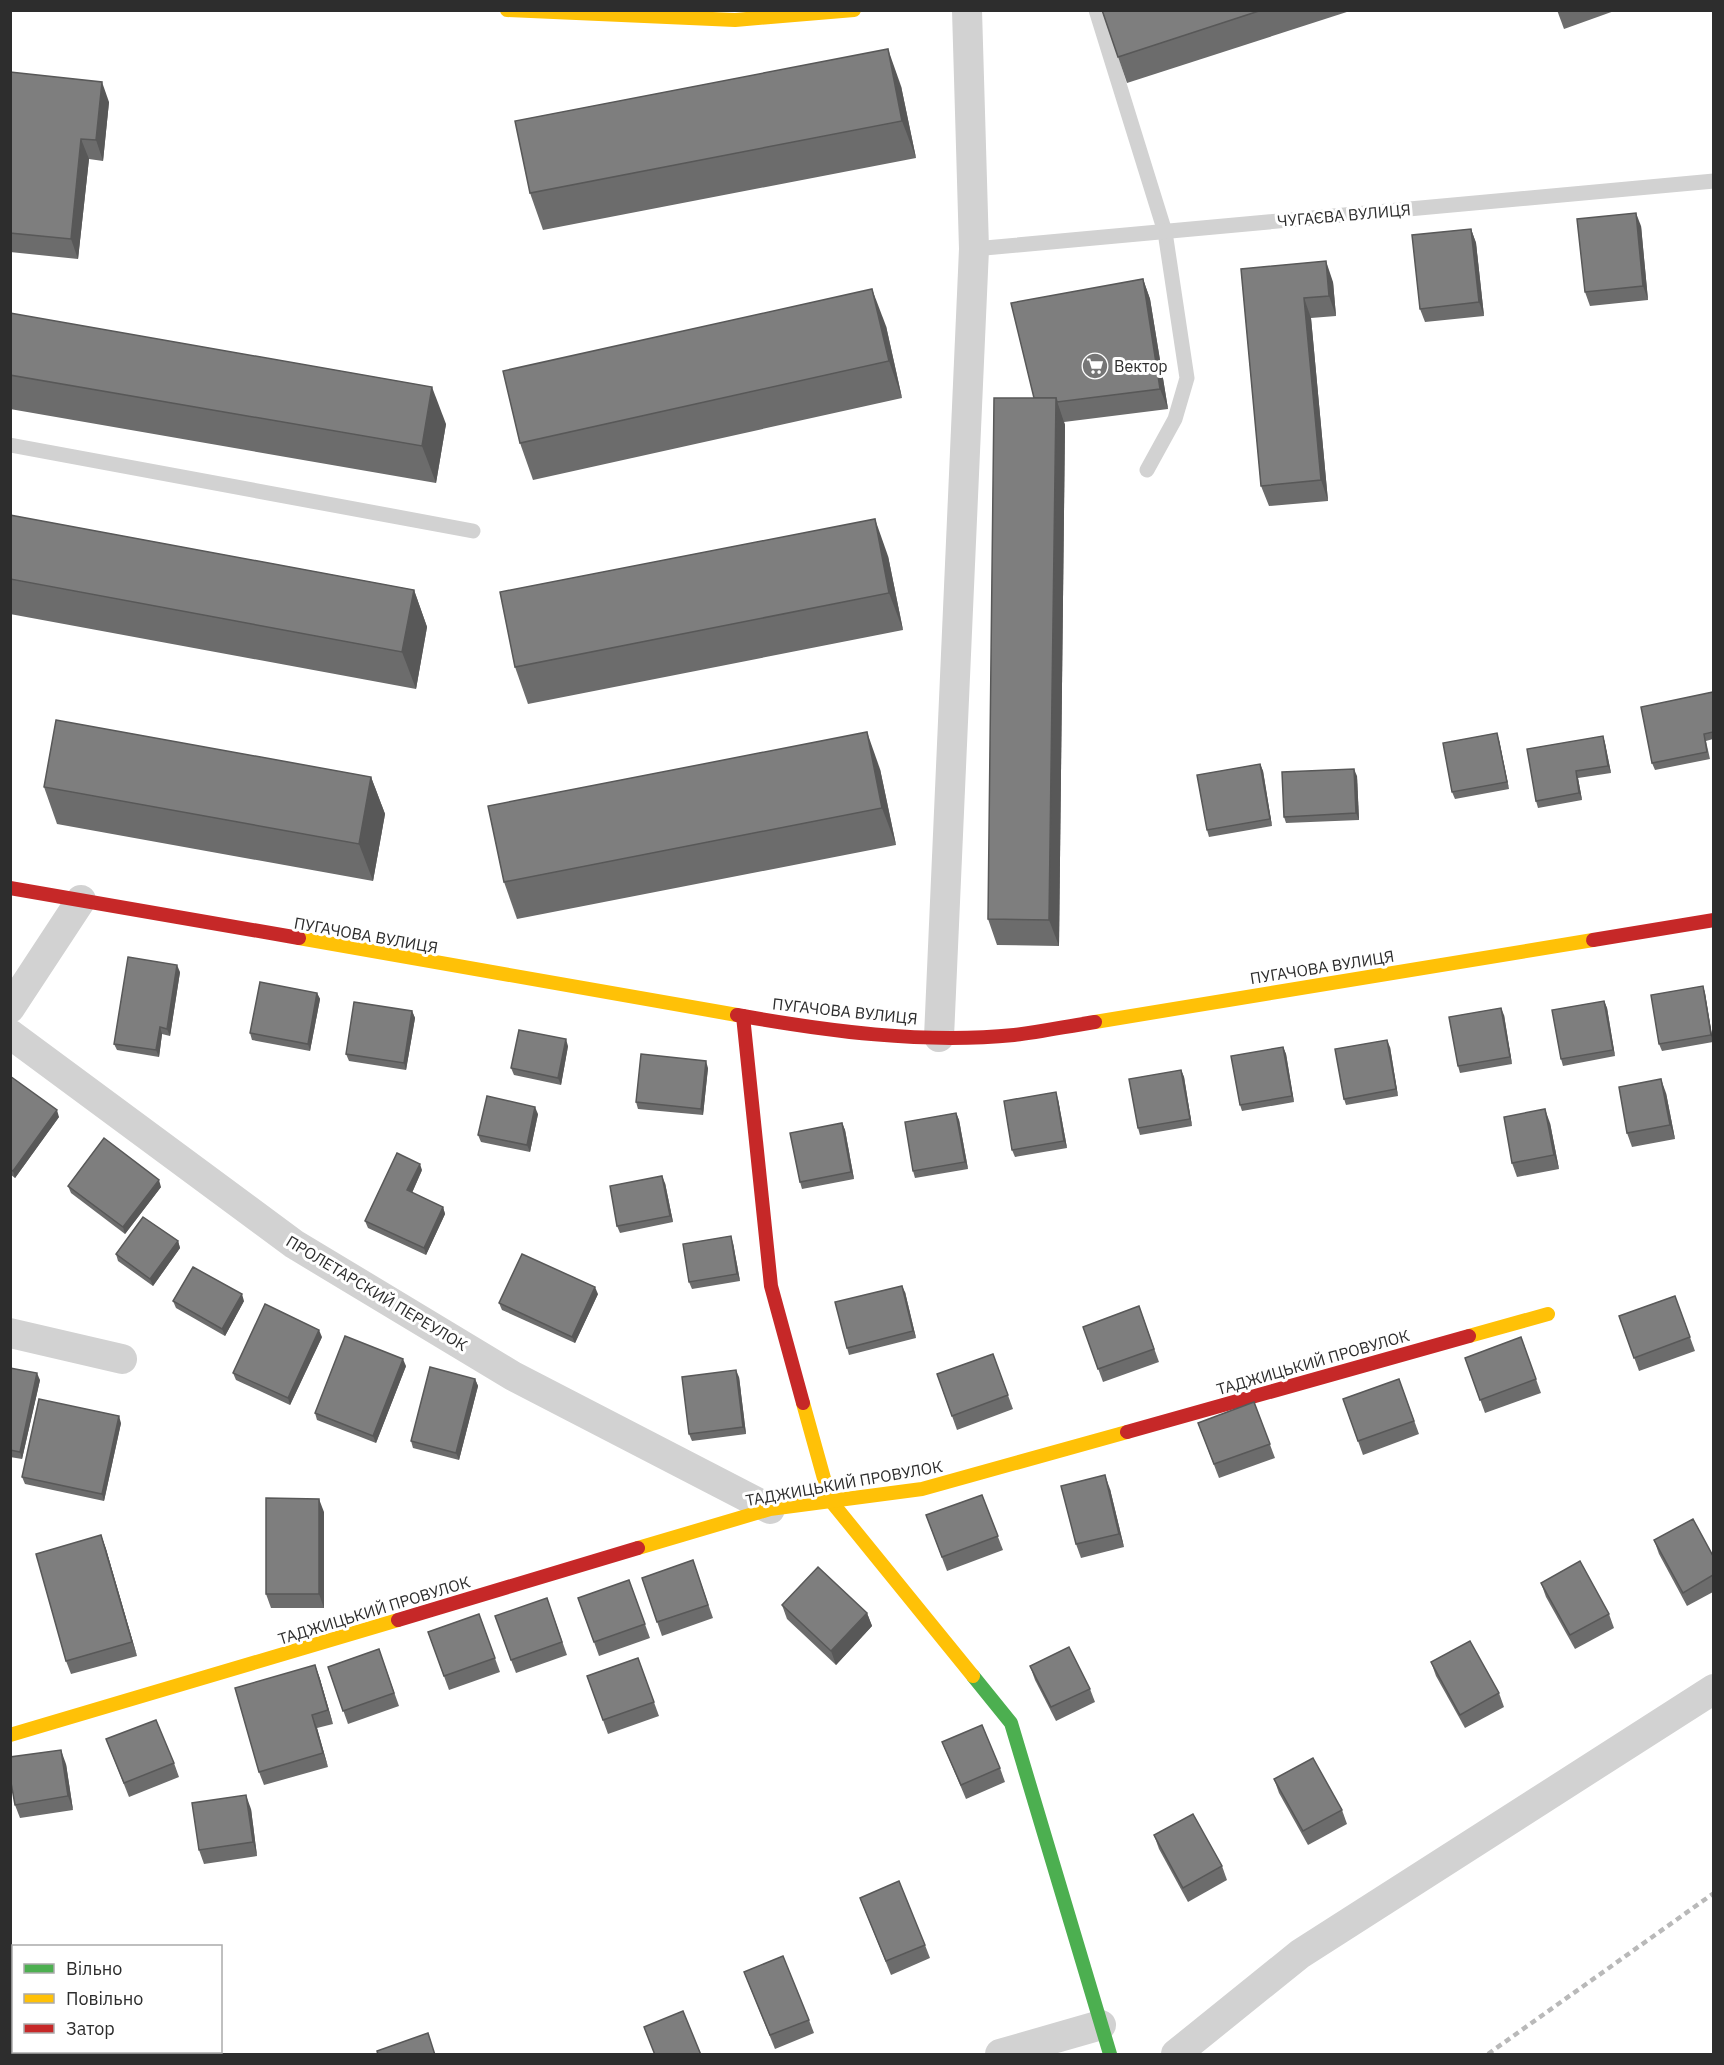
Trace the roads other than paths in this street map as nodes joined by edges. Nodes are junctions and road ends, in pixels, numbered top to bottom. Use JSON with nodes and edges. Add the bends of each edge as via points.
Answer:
{"nodes":[{"id":1,"x":507,"y":10,"type":"edge"},
{"id":2,"x":854,"y":10,"type":"edge"},
{"id":3,"x":967,"y":10,"type":"edge"},
{"id":4,"x":1096,"y":10,"type":"edge"},
{"id":5,"x":1713,"y":181,"type":"edge"},
{"id":6,"x":1165,"y":232,"type":"junction"},
{"id":7,"x":974,"y":249,"type":"junction"},
{"id":8,"x":10,"y":445,"type":"edge"},
{"id":9,"x":1147,"y":470,"type":"dead end"},
{"id":10,"x":473,"y":531,"type":"dead end"},
{"id":11,"x":10,"y":888,"type":"edge"},
{"id":12,"x":81,"y":900,"type":"junction"},
{"id":13,"x":1713,"y":920,"type":"edge"},
{"id":14,"x":10,"y":1008,"type":"edge"},
{"id":15,"x":743,"y":1016,"type":"junction"},
{"id":16,"x":10,"y":1034,"type":"edge"},
{"id":17,"x":939,"y":1037,"type":"junction"},
{"id":18,"x":1548,"y":1314,"type":"dead end"},
{"id":19,"x":10,"y":1333,"type":"edge"},
{"id":20,"x":122,"y":1359,"type":"dead end"},
{"id":21,"x":830,"y":1500,"type":"junction"},
{"id":22,"x":770,"y":1509,"type":"junction"},
{"id":23,"x":1713,"y":1689,"type":"edge"},
{"id":24,"x":10,"y":1735,"type":"edge"},
{"id":25,"x":1101,"y":2025,"type":"junction"},
{"id":26,"x":1000,"y":2055,"type":"edge"},
{"id":27,"x":1110,"y":2055,"type":"edge"},
{"id":28,"x":1176,"y":2055,"type":"edge"}],
"edges":[{"from":1,"to":2,"type":"street","via":[[735,20]]},
{"from":3,"to":7,"type":"street"},
{"from":4,"to":6,"type":"lane"},
{"from":5,"to":6,"type":"lane","name":"ЧУГАЄВА ВУЛИЦЯ"},
{"from":6,"to":7,"type":"lane","name":"ЧУГАЄВА ВУЛИЦЯ"},
{"from":6,"to":9,"type":"lane","via":[[1187,378],[1175,419]]},
{"from":7,"to":17,"type":"street"},
{"from":8,"to":10,"type":"lane"},
{"from":11,"to":12,"type":"street","name":"ПУГАЧОВА ВУЛИЦЯ"},
{"from":12,"to":14,"type":"street"},
{"from":12,"to":15,"type":"street","name":"ПУГАЧОВА ВУЛИЦЯ"},
{"from":13,"to":17,"type":"street","name":"ПУГАЧОВА ВУЛИЦЯ","via":[[1014,1035]]},
{"from":15,"to":17,"type":"street","name":"ПУГАЧОВА ВУЛИЦЯ","via":[[871,1034]]},
{"from":15,"to":21,"type":"street","via":[[771,1286]]},
{"from":16,"to":22,"type":"street","name":"ПРОЛЕТАРСКИЙ ПЕРЕУЛОК","via":[[294,1244],[513,1376]]},
{"from":18,"to":21,"type":"street","name":"ТАДЖИЦЬКИЙ ПРОВУЛОК","via":[[922,1489]]},
{"from":19,"to":20,"type":"street"},
{"from":21,"to":22,"type":"street","name":"ТАДЖИЦЬКИЙ ПРОВУЛОК"},
{"from":21,"to":25,"type":"street","via":[[1011,1723]]},
{"from":22,"to":24,"type":"street","name":"ТАДЖИЦЬКИЙ ПРОВУЛОК"},
{"from":23,"to":28,"type":"street","via":[[1300,1954]]},
{"from":25,"to":26,"type":"street"},
{"from":25,"to":27,"type":"street"}]}
